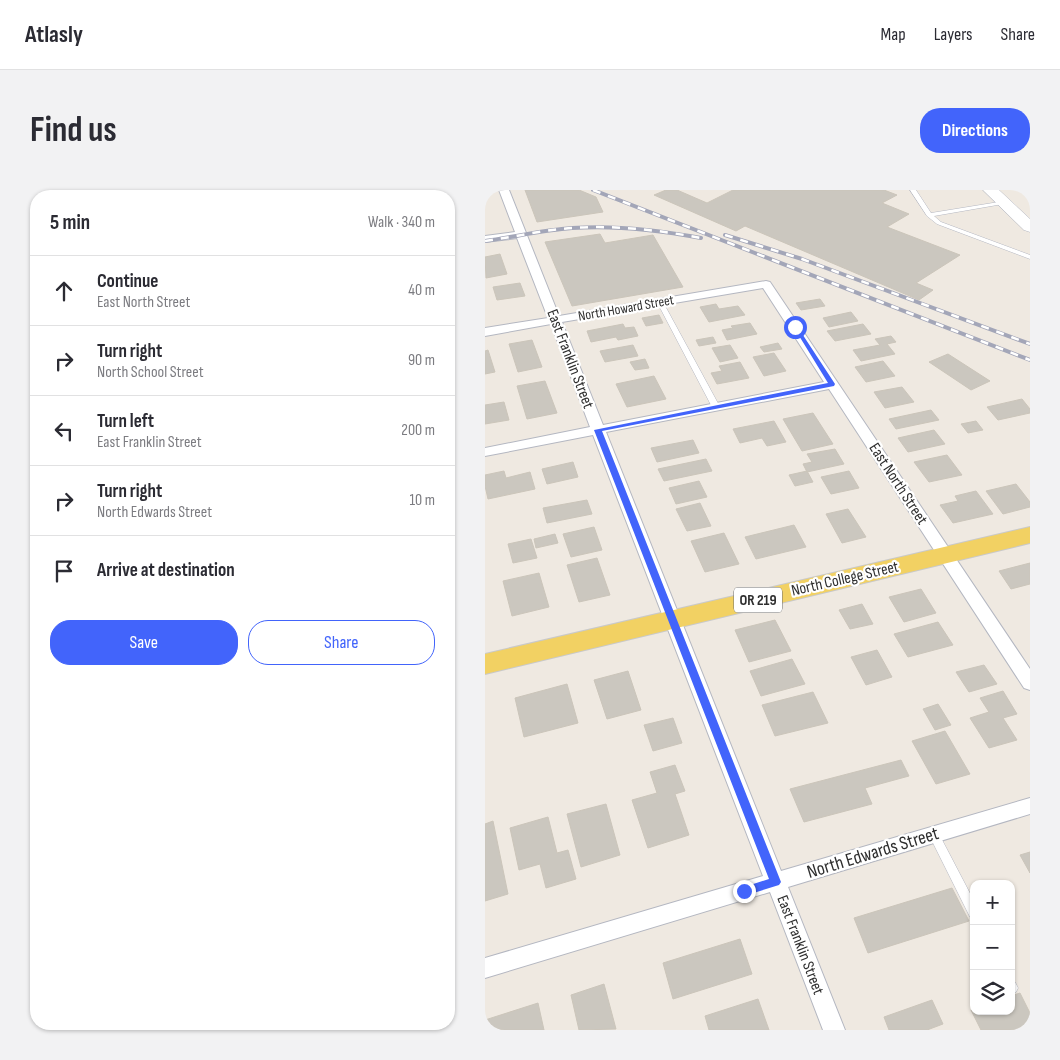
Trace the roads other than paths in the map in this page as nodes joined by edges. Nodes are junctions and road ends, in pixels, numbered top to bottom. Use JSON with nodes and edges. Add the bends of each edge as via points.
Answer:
{"nodes":[{"id":1,"x":504,"y":190,"type":"edge"},
{"id":2,"x":913,"y":190,"type":"edge"},
{"id":3,"x":990,"y":190,"type":"edge"},
{"id":4,"x":1003,"y":202,"type":"junction"},
{"id":5,"x":929,"y":215,"type":"junction"},
{"id":6,"x":1030,"y":227,"type":"edge"},
{"id":7,"x":521,"y":234,"type":"junction"},
{"id":8,"x":485,"y":239,"type":"edge"},
{"id":9,"x":1030,"y":257,"type":"edge"},
{"id":10,"x":766,"y":284,"type":"joint"},
{"id":11,"x":660,"y":302,"type":"junction"},
{"id":12,"x":555,"y":320,"type":"junction"},
{"id":13,"x":485,"y":332,"type":"edge"},
{"id":14,"x":832,"y":384,"type":"junction"},
{"id":15,"x":716,"y":407,"type":"junction"},
{"id":16,"x":598,"y":430,"type":"junction"},
{"id":17,"x":485,"y":452,"type":"edge"},
{"id":18,"x":1030,"y":535,"type":"edge"},
{"id":19,"x":945,"y":556,"type":"junction"},
{"id":20,"x":673,"y":620,"type":"junction"},
{"id":21,"x":485,"y":664,"type":"edge"},
{"id":22,"x":1030,"y":683,"type":"edge"},
{"id":23,"x":1030,"y":806,"type":"edge"},
{"id":24,"x":934,"y":835,"type":"junction"},
{"id":25,"x":775,"y":882,"type":"junction"},
{"id":26,"x":970,"y":905,"type":"edge"},
{"id":27,"x":485,"y":968,"type":"edge"},
{"id":28,"x":833,"y":1030,"type":"edge"}],
"edges":[{"from":1,"to":7,"type":"street","name":"East Franklin Street"},
{"from":2,"to":5,"type":"lane"},
{"from":3,"to":4,"type":"street"},
{"from":4,"to":5,"type":"lane"},
{"from":4,"to":6,"type":"street"},
{"from":5,"to":9,"type":"lane","via":[[939,223]]},
{"from":7,"to":8,"type":"street"},
{"from":7,"to":12,"type":"street","name":"East Franklin Street"},
{"from":10,"to":11,"type":"street","name":"North Howard Street"},
{"from":10,"to":14,"type":"street","name":"East North Street"},
{"from":11,"to":12,"type":"street","name":"North Howard Street"},
{"from":11,"to":15,"type":"lane"},
{"from":12,"to":13,"type":"street","name":"North Howard Street"},
{"from":12,"to":16,"type":"street","name":"East Franklin Street"},
{"from":14,"to":15,"type":"street"},
{"from":14,"to":19,"type":"street","name":"East North Street"},
{"from":15,"to":16,"type":"street"},
{"from":16,"to":17,"type":"street"},
{"from":16,"to":20,"type":"street","name":"East Franklin Street"},
{"from":18,"to":19,"type":"main road","name":"North College Street","number":"OR 219"},
{"from":19,"to":20,"type":"main road","name":"North College Street","number":"OR 219"},
{"from":19,"to":22,"type":"street","name":"East North Street"},
{"from":20,"to":21,"type":"main road","name":"North College Street","number":"OR 219"},
{"from":20,"to":25,"type":"street","name":"East Franklin Street"},
{"from":23,"to":24,"type":"street","name":"North Edwards Street"},
{"from":24,"to":25,"type":"street","name":"North Edwards Street"},
{"from":24,"to":26,"type":"lane"},
{"from":25,"to":27,"type":"street","name":"North Edwards Street"},
{"from":25,"to":28,"type":"street","name":"East Franklin Street"}]}
